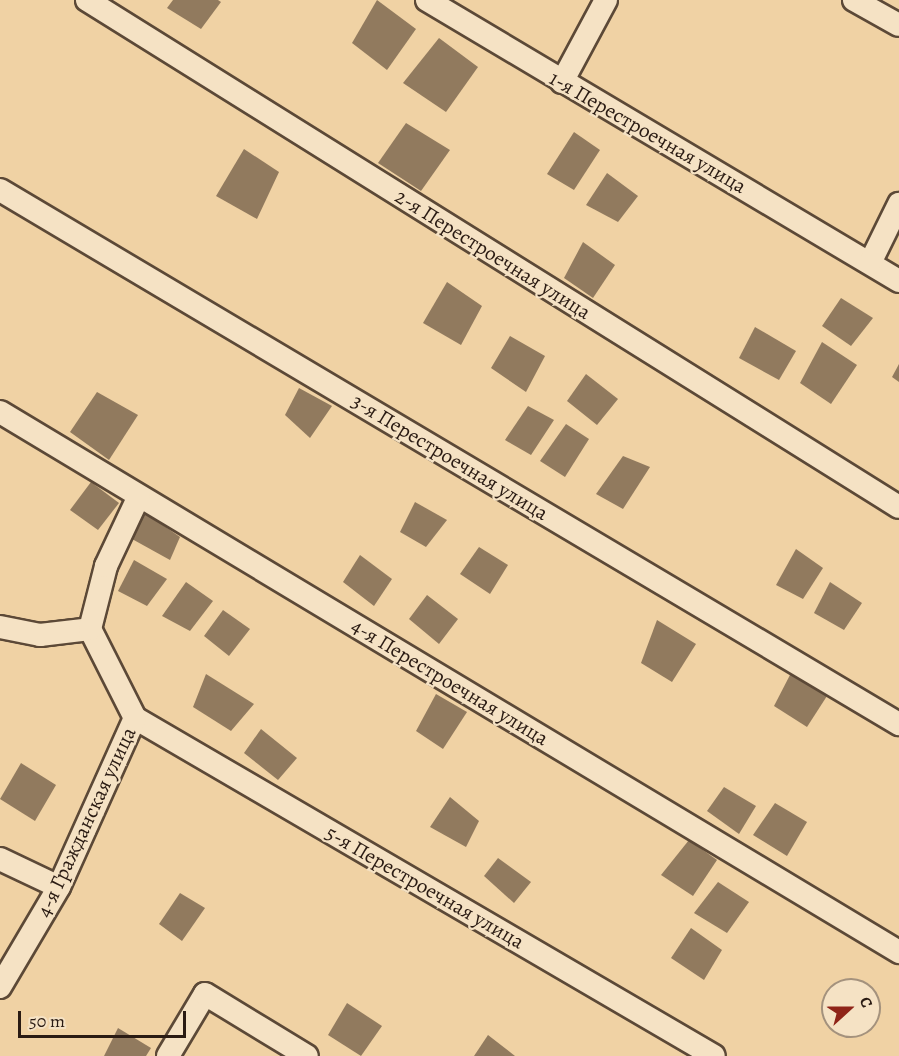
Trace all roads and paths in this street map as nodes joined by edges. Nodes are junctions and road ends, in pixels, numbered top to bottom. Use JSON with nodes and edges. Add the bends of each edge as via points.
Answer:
{"nodes":[{"id":1,"x":87,"y":0,"type":"edge"},
{"id":2,"x":427,"y":0,"type":"edge"},
{"id":3,"x":606,"y":0,"type":"edge"},
{"id":4,"x":854,"y":0,"type":"edge"},
{"id":5,"x":899,"y":25,"type":"edge"},
{"id":6,"x":562,"y":82,"type":"junction"},
{"id":7,"x":0,"y":190,"type":"edge"},
{"id":8,"x":899,"y":204,"type":"edge"},
{"id":9,"x":870,"y":263,"type":"junction"},
{"id":10,"x":899,"y":280,"type":"edge"},
{"id":11,"x":0,"y":412,"type":"edge"},
{"id":12,"x":140,"y":496,"type":"junction"},
{"id":13,"x":899,"y":507,"type":"edge"},
{"id":14,"x":0,"y":627,"type":"edge"},
{"id":15,"x":90,"y":629,"type":"junction"},
{"id":16,"x":135,"y":718,"type":"junction"},
{"id":17,"x":899,"y":724,"type":"edge"},
{"id":18,"x":0,"y":859,"type":"edge"},
{"id":19,"x":59,"y":887,"type":"junction"},
{"id":20,"x":899,"y":952,"type":"edge"},
{"id":21,"x":0,"y":987,"type":"edge"},
{"id":22,"x":168,"y":1056,"type":"edge"},
{"id":23,"x":307,"y":1056,"type":"edge"},
{"id":24,"x":714,"y":1056,"type":"edge"}],
"edges":[{"from":1,"to":13,"type":"street","name":"2-я Перестроечная улица"},
{"from":2,"to":6,"type":"street","name":"1-я Перестроечная улица"},
{"from":3,"to":6,"type":"street"},
{"from":4,"to":5,"type":"street"},
{"from":6,"to":9,"type":"street","name":"1-я Перестроечная улица"},
{"from":7,"to":17,"type":"street","name":"3-я Перестроечная улица"},
{"from":8,"to":9,"type":"street"},
{"from":9,"to":10,"type":"street","name":"1-я Перестроечная улица"},
{"from":11,"to":12,"type":"street","name":"4-я Перестроечная улица"},
{"from":12,"to":15,"type":"street","via":[[106,566]]},
{"from":12,"to":20,"type":"street","name":"4-я Перестроечная улица"},
{"from":14,"to":15,"type":"street","via":[[40,635]]},
{"from":15,"to":16,"type":"street"},
{"from":16,"to":19,"type":"street","name":"4-я Гражданская улица"},
{"from":16,"to":24,"type":"street","name":"5-я Перестроечная улица"},
{"from":18,"to":19,"type":"street"},
{"from":19,"to":21,"type":"street","name":"4-я Гражданская улица"},
{"from":22,"to":23,"type":"street","via":[[205,994]]}]}
